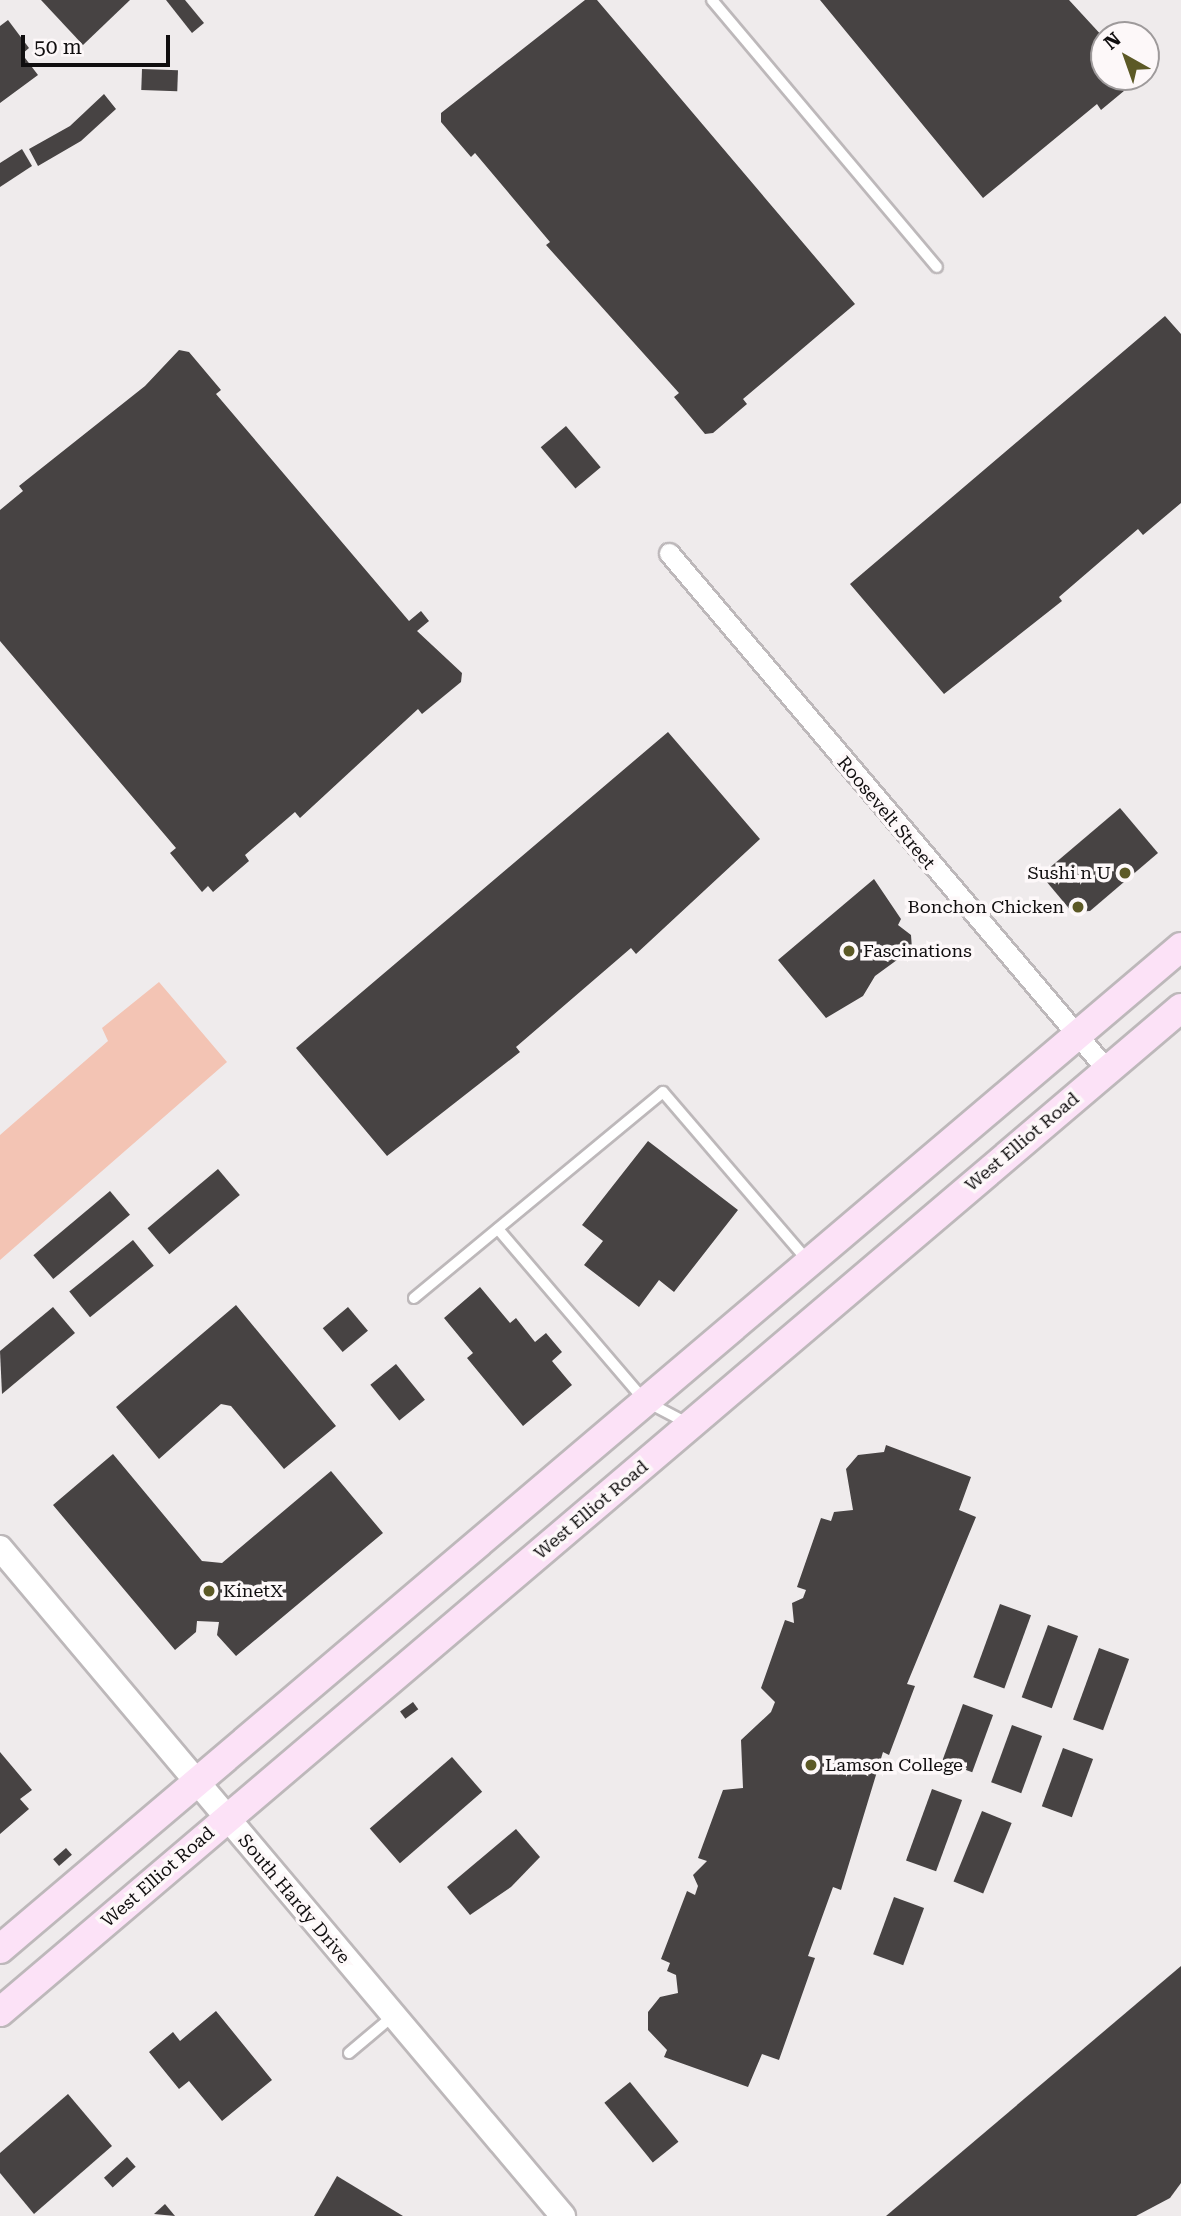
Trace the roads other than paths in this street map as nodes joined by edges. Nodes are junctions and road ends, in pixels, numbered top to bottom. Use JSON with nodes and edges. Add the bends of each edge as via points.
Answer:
{"nodes":[{"id":1,"x":712,"y":0,"type":"edge"},
{"id":2,"x":937,"y":267,"type":"dead end"},
{"id":3,"x":669,"y":553,"type":"dead end"},
{"id":4,"x":1181,"y":947,"type":"edge"},
{"id":5,"x":1181,"y":1008,"type":"edge"},
{"id":6,"x":1074,"y":1037,"type":"junction"},
{"id":7,"x":1107,"y":1070,"type":"junction"},
{"id":8,"x":498,"y":1229,"type":"junction"},
{"id":9,"x":808,"y":1262,"type":"junction"},
{"id":10,"x":414,"y":1298,"type":"dead end"},
{"id":11,"x":645,"y":1401,"type":"junction"},
{"id":12,"x":690,"y":1425,"type":"junction"},
{"id":13,"x":0,"y":1548,"type":"edge"},
{"id":14,"x":195,"y":1783,"type":"junction"},
{"id":15,"x":225,"y":1819,"type":"junction"},
{"id":16,"x":0,"y":1949,"type":"edge"},
{"id":17,"x":0,"y":2012,"type":"edge"},
{"id":18,"x":393,"y":2016,"type":"junction"},
{"id":19,"x":349,"y":2053,"type":"dead end"},
{"id":20,"x":564,"y":2216,"type":"edge"}],
"edges":[{"from":1,"to":2,"type":"lane"},
{"from":3,"to":6,"type":"street","name":"Roosevelt Street"},
{"from":4,"to":6,"type":"main road"},
{"from":5,"to":7,"type":"main road","name":"West Elliot Road"},
{"from":6,"to":7,"type":"street","name":"Roosevelt Street"},
{"from":6,"to":9,"type":"main road"},
{"from":7,"to":12,"type":"main road","name":"West Elliot Road"},
{"from":8,"to":9,"type":"lane","via":[[663,1092]]},
{"from":8,"to":10,"type":"lane"},
{"from":8,"to":11,"type":"lane"},
{"from":9,"to":11,"type":"main road"},
{"from":11,"to":12,"type":"lane"},
{"from":11,"to":14,"type":"main road"},
{"from":12,"to":15,"type":"main road","name":"West Elliot Road"},
{"from":13,"to":14,"type":"street","name":"South Hardy Drive"},
{"from":14,"to":15,"type":"street","name":"South Hardy Drive"},
{"from":14,"to":16,"type":"main road"},
{"from":15,"to":17,"type":"main road","name":"West Elliot Road"},
{"from":15,"to":18,"type":"street","name":"South Hardy Drive"},
{"from":18,"to":19,"type":"lane"},
{"from":18,"to":20,"type":"street","name":"South Hardy Drive"}]}
